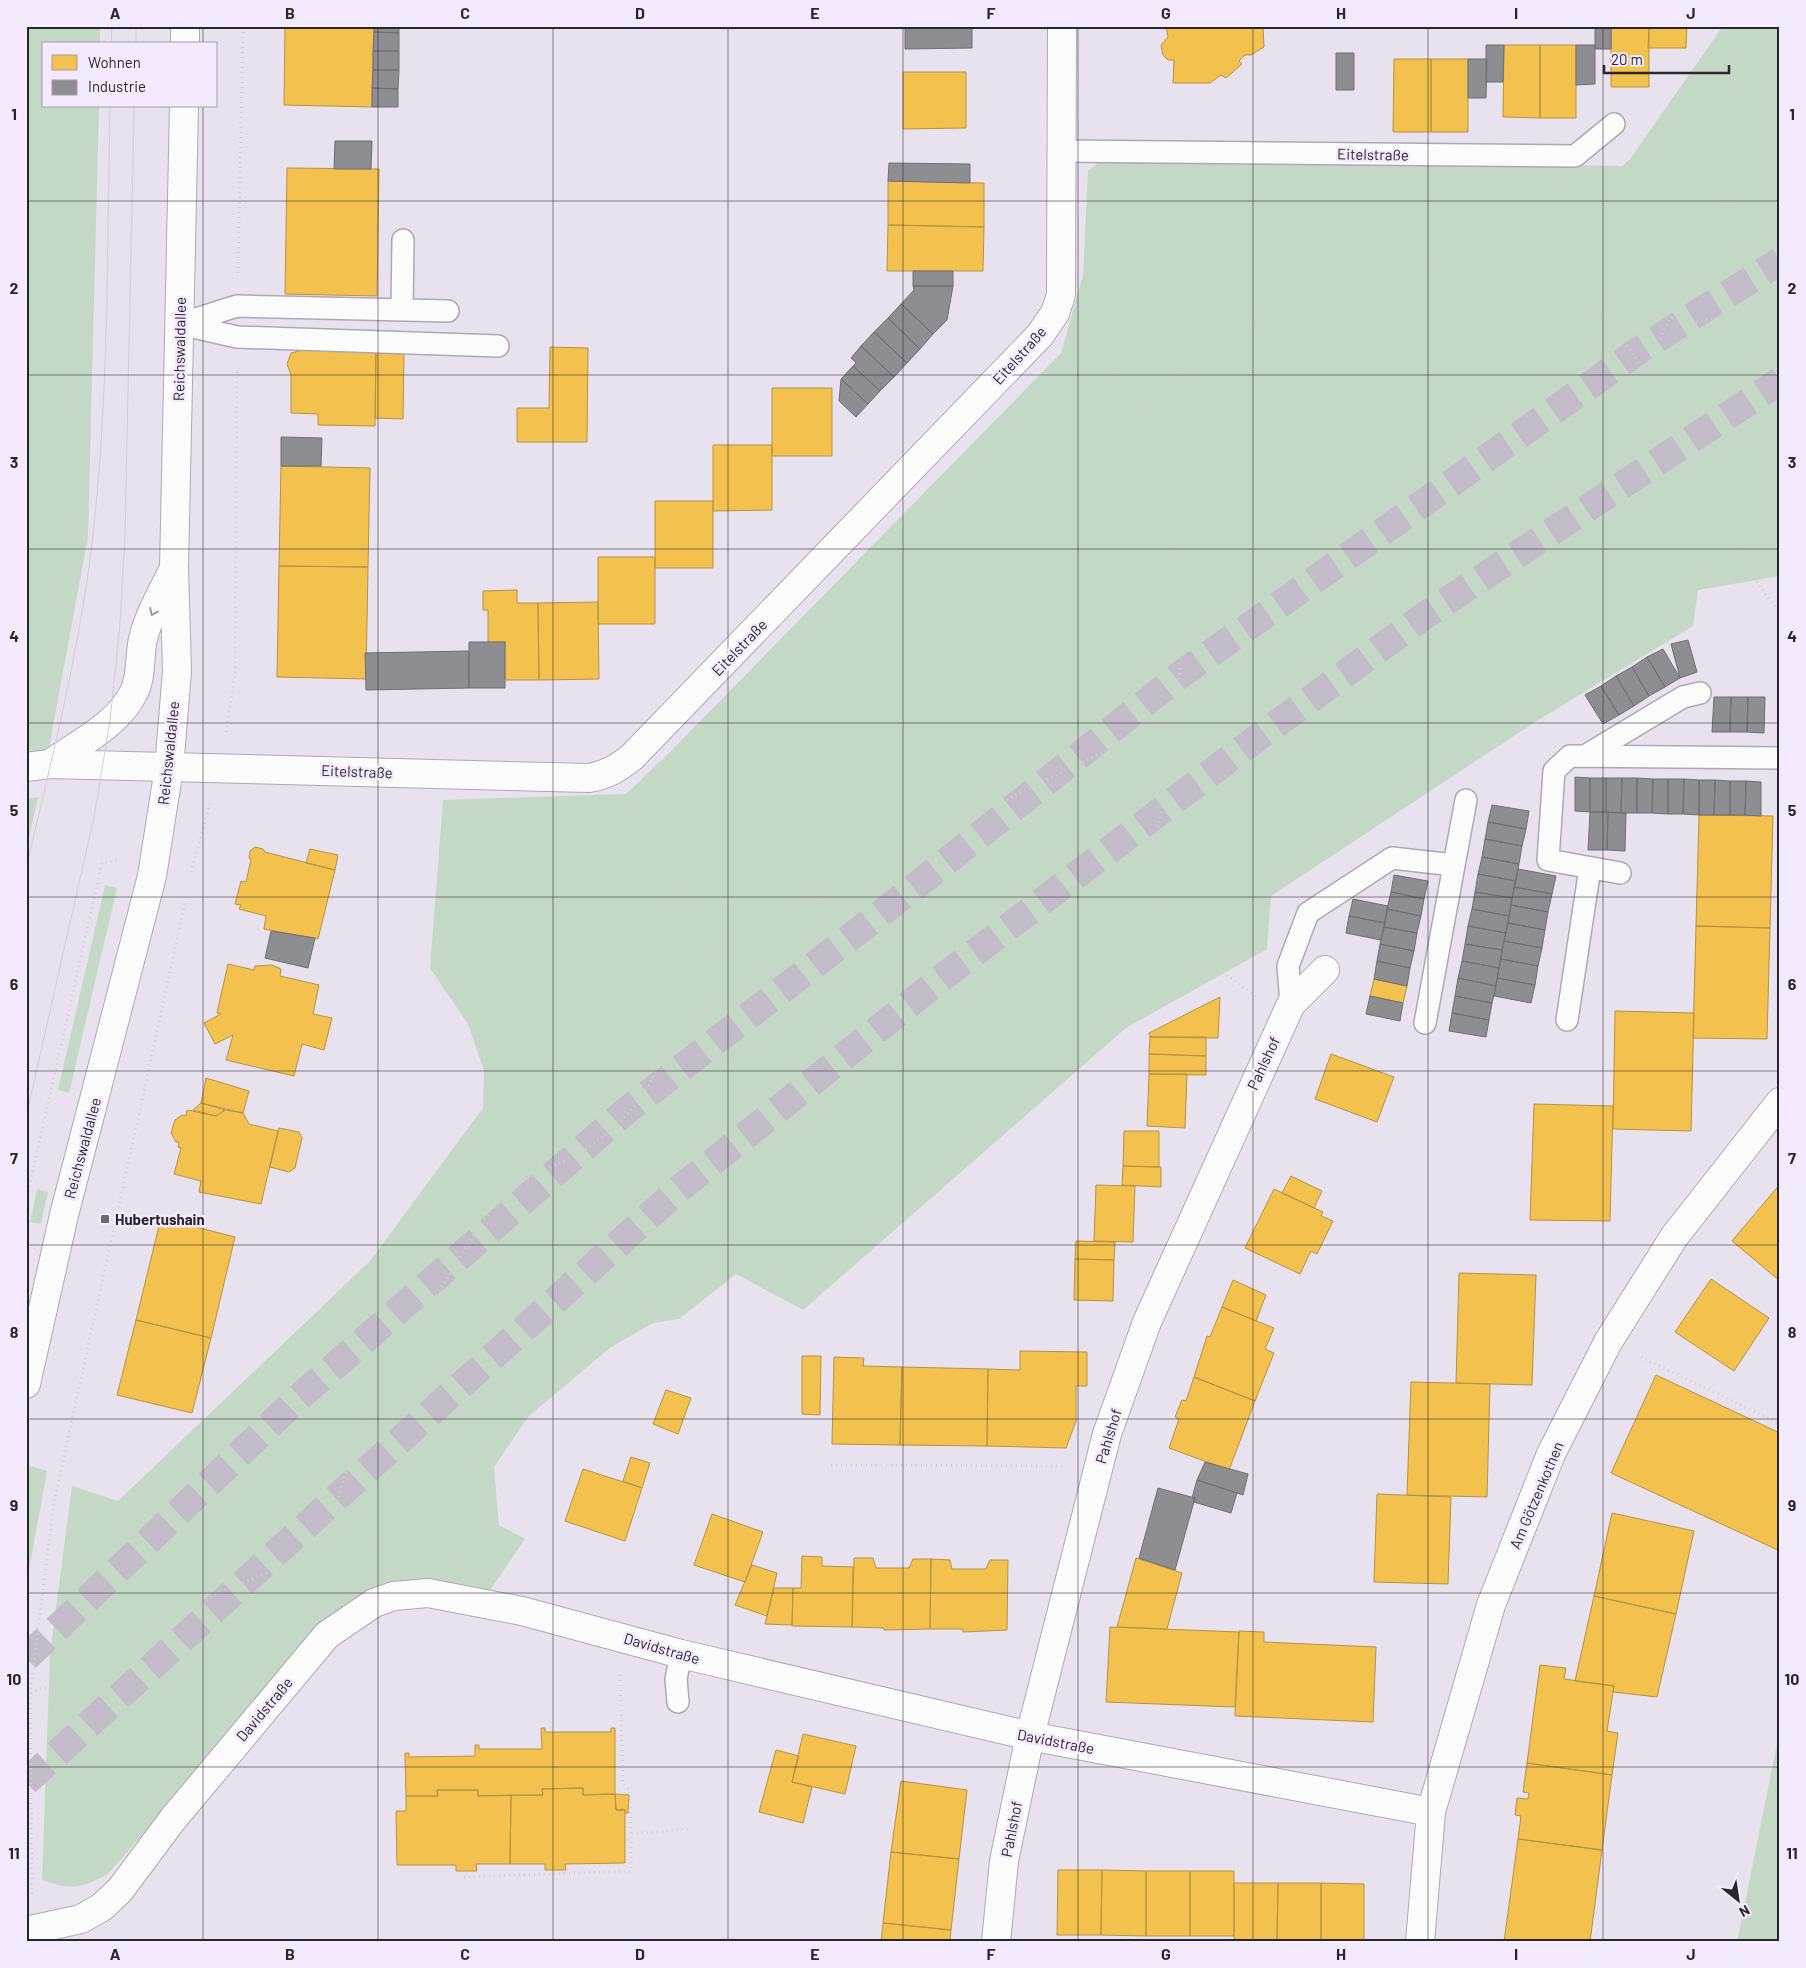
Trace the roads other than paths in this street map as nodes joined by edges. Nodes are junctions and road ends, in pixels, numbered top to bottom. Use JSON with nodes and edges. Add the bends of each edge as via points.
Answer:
{"nodes":[{"id":1,"x":185,"y":26,"type":"edge"},
{"id":2,"x":1062,"y":26,"type":"edge"},
{"id":3,"x":185,"y":42,"type":"edge"},
{"id":4,"x":184,"y":108,"type":"edge"},
{"id":5,"x":1614,"y":124,"type":"dead end"},
{"id":6,"x":1061,"y":151,"type":"junction"},
{"id":7,"x":403,"y":240,"type":"dead end"},
{"id":8,"x":402,"y":310,"type":"junction"},
{"id":9,"x":448,"y":311,"type":"dead end"},
{"id":10,"x":180,"y":324,"type":"junction"},
{"id":11,"x":498,"y":346,"type":"dead end"},
{"id":12,"x":174,"y":568,"type":"junction"},
{"id":13,"x":1700,"y":693,"type":"dead end"},
{"id":14,"x":1585,"y":756,"type":"junction"},
{"id":15,"x":1780,"y":758,"type":"edge"},
{"id":16,"x":38,"y":766,"type":"edge"},
{"id":17,"x":169,"y":768,"type":"junction"},
{"id":18,"x":1466,"y":800,"type":"dead end"},
{"id":19,"x":1454,"y":865,"type":"junction"},
{"id":20,"x":1590,"y":868,"type":"junction"},
{"id":21,"x":1620,"y":873,"type":"dead end"},
{"id":22,"x":1325,"y":970,"type":"dead end"},
{"id":23,"x":1291,"y":1004,"type":"junction"},
{"id":24,"x":1566,"y":1020,"type":"dead end"},
{"id":25,"x":1425,"y":1023,"type":"dead end"},
{"id":26,"x":1780,"y":1102,"type":"edge"},
{"id":27,"x":26,"y":1384,"type":"edge"},
{"id":28,"x":681,"y":1654,"type":"junction"},
{"id":29,"x":678,"y":1702,"type":"dead end"},
{"id":30,"x":1030,"y":1736,"type":"junction"},
{"id":31,"x":1431,"y":1812,"type":"junction"},
{"id":32,"x":29,"y":1930,"type":"edge"},
{"id":33,"x":996,"y":1942,"type":"edge"},
{"id":34,"x":1420,"y":1942,"type":"edge"}],
"edges":[{"from":1,"to":3,"type":"street"},
{"from":2,"to":6,"type":"street","name":"Eitelstraße"},
{"from":4,"to":10,"type":"street","name":"Reichswaldallee"},
{"from":5,"to":6,"type":"lane","name":"Eitelstraße","via":[[1575,156]]},
{"from":6,"to":17,"type":"street","name":"Eitelstraße","via":[[1061,295],[1055,313],[1040,335],[619,768],[607,775],[589,778]]},
{"from":7,"to":8,"type":"lane"},
{"from":8,"to":9,"type":"lane"},
{"from":8,"to":10,"type":"lane","via":[[237,306]]},
{"from":10,"to":11,"type":"lane","via":[[237,337]]},
{"from":10,"to":12,"type":"street","name":"Reichswaldallee"},
{"from":12,"to":16,"type":"street","one_way":true,"via":[[142,641],[134,692],[110,721]]},
{"from":12,"to":17,"type":"street","name":"Reichswaldallee","via":[[177,671]]},
{"from":13,"to":14,"type":"lane","via":[[1683,697]]},
{"from":14,"to":15,"type":"lane"},
{"from":14,"to":20,"type":"lane","via":[[1570,756],[1554,771],[1548,860]]},
{"from":16,"to":17,"type":"street","name":"Eitelstraße"},
{"from":17,"to":27,"type":"street","name":"Reichswaldallee","via":[[152,876],[64,1215]]},
{"from":18,"to":19,"type":"lane"},
{"from":19,"to":23,"type":"lane","via":[[1392,858],[1308,913],[1288,966]]},
{"from":19,"to":25,"type":"lane"},
{"from":20,"to":21,"type":"lane"},
{"from":20,"to":24,"type":"lane"},
{"from":22,"to":23,"type":"street","name":"Pahlshof"},
{"from":23,"to":30,"type":"street","name":"Pahlshof","via":[[1147,1322],[1107,1434]]},
{"from":26,"to":31,"type":"street","name":"Am Götzenkothen","via":[[1674,1236],[1608,1342],[1551,1454],[1491,1605]]},
{"from":28,"to":29,"type":"lane","via":[[676,1679]]},
{"from":28,"to":30,"type":"street","name":"Davidstraße"},
{"from":28,"to":32,"type":"street","name":"Davidstraße","via":[[522,1611],[428,1593],[394,1596],[374,1604],[327,1635],[307,1657],[173,1819],[120,1890],[102,1907],[81,1919]]},
{"from":30,"to":31,"type":"street","name":"Davidstraße"},
{"from":30,"to":33,"type":"street","name":"Pahlshof","via":[[1004,1862]]},
{"from":31,"to":34,"type":"street","name":"Am Götzenkothen"}]}
